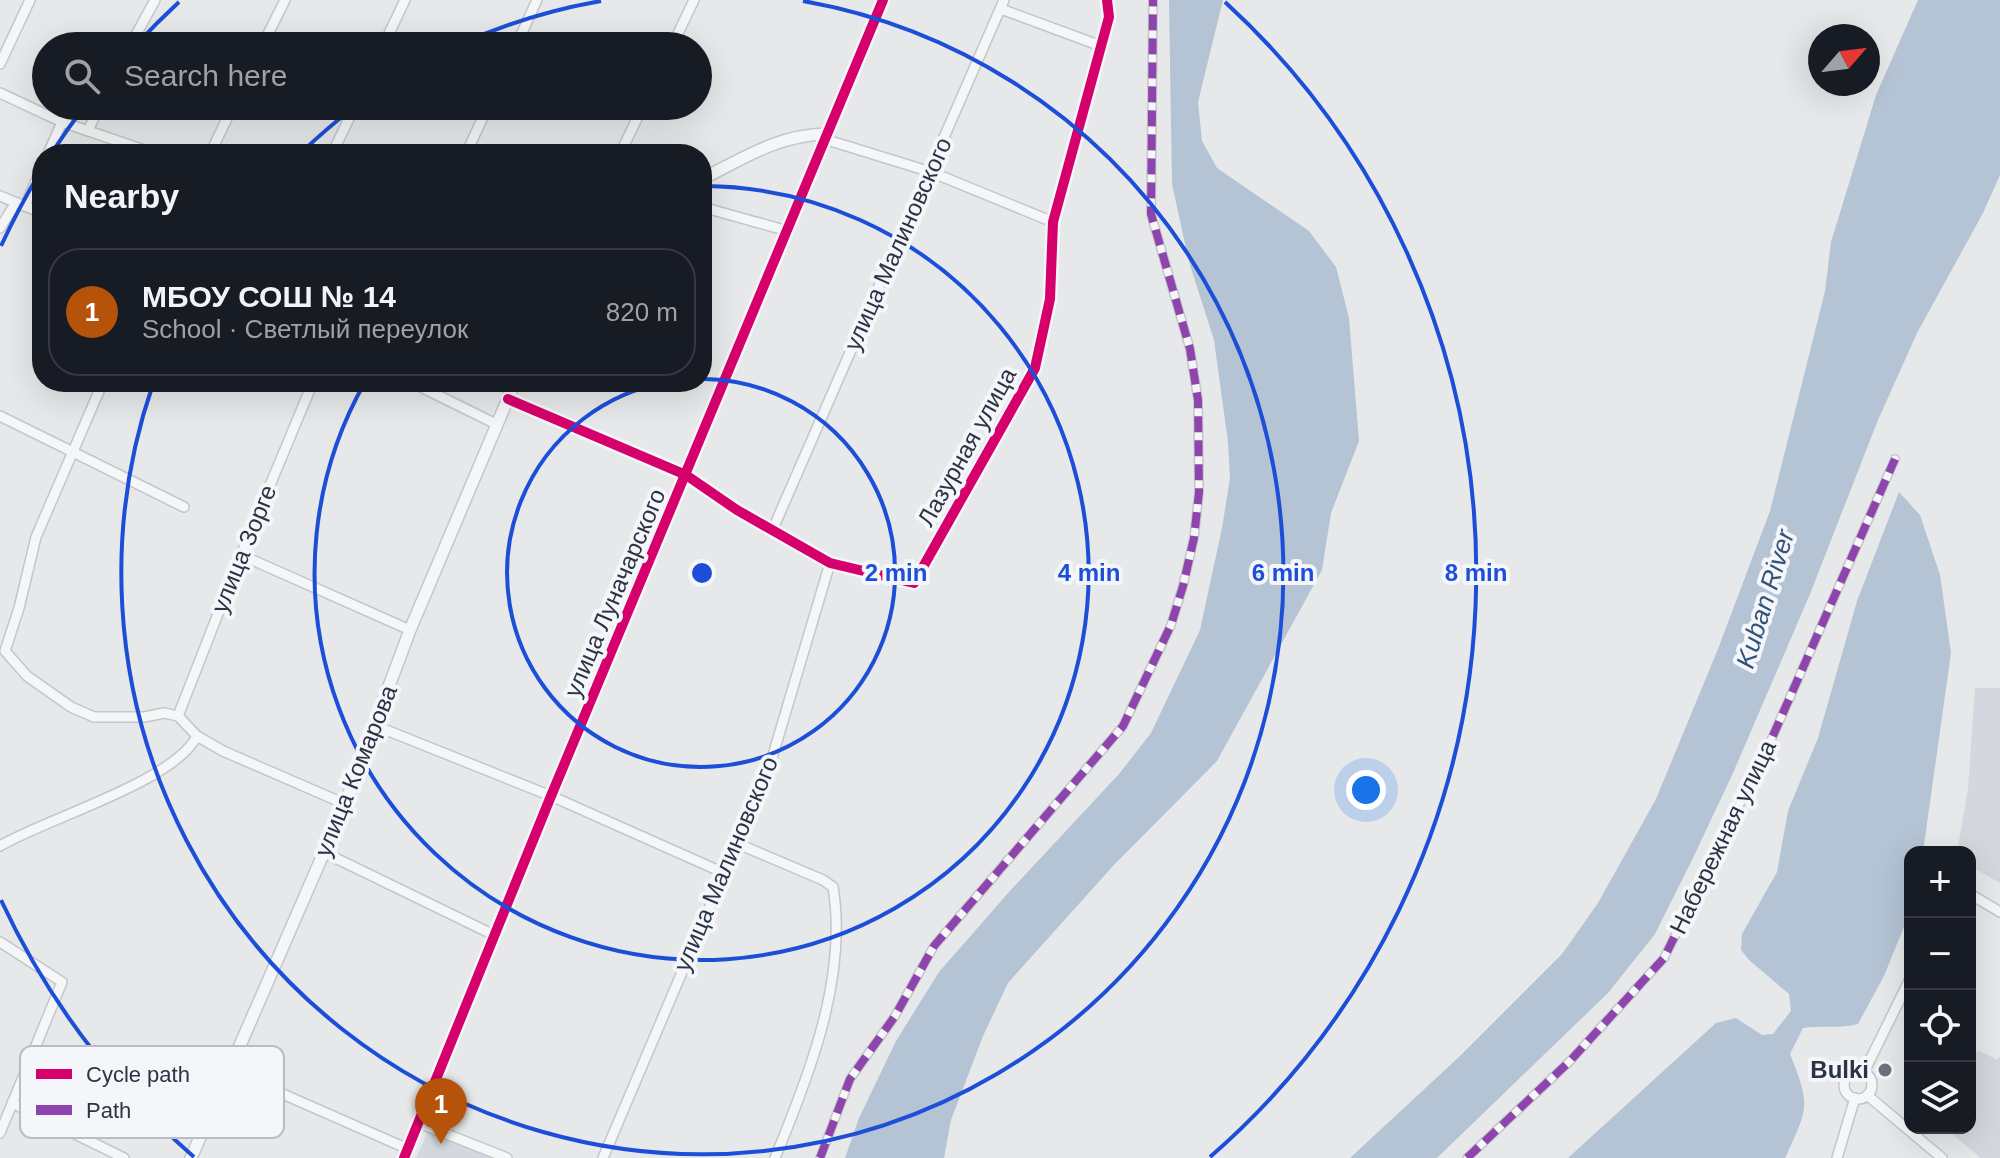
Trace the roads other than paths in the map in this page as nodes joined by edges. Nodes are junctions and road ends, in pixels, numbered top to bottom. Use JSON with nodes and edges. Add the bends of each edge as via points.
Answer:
{"nodes":[{"id":1,"x":30,"y":0,"type":"edge"},
{"id":2,"x":155,"y":0,"type":"edge"},
{"id":3,"x":285,"y":0,"type":"edge"},
{"id":4,"x":405,"y":0,"type":"edge"},
{"id":5,"x":537,"y":0,"type":"edge"},
{"id":6,"x":694,"y":0,"type":"edge"},
{"id":7,"x":883,"y":0,"type":"edge"},
{"id":8,"x":1107,"y":0,"type":"edge"},
{"id":9,"x":1153,"y":0,"type":"edge"},
{"id":10,"x":1002,"y":5,"type":"edge"},
{"id":11,"x":138,"y":32,"type":"edge"},
{"id":12,"x":269,"y":32,"type":"edge"},
{"id":13,"x":390,"y":32,"type":"edge"},
{"id":14,"x":522,"y":32,"type":"edge"},
{"id":15,"x":679,"y":32,"type":"edge"},
{"id":16,"x":1101,"y":46,"type":"junction"},
{"id":17,"x":0,"y":64,"type":"edge"},
{"id":18,"x":0,"y":93,"type":"edge"},
{"id":19,"x":32,"y":108,"type":"edge"},
{"id":20,"x":58,"y":120,"type":"edge"},
{"id":21,"x":93,"y":120,"type":"edge"},
{"id":22,"x":226,"y":120,"type":"edge"},
{"id":23,"x":348,"y":120,"type":"edge"},
{"id":24,"x":482,"y":120,"type":"edge"},
{"id":25,"x":636,"y":120,"type":"edge"},
{"id":26,"x":62,"y":122,"type":"junction"},
{"id":27,"x":88,"y":131,"type":"junction"},
{"id":28,"x":825,"y":136,"type":"junction"},
{"id":29,"x":52,"y":144,"type":"edge"},
{"id":30,"x":126,"y":144,"type":"edge"},
{"id":31,"x":215,"y":144,"type":"edge"},
{"id":32,"x":337,"y":144,"type":"edge"},
{"id":33,"x":471,"y":144,"type":"edge"},
{"id":34,"x":625,"y":144,"type":"edge"},
{"id":35,"x":931,"y":172,"type":"junction"},
{"id":36,"x":712,"y":174,"type":"edge"},
{"id":37,"x":32,"y":185,"type":"edge"},
{"id":38,"x":0,"y":196,"type":"edge"},
{"id":39,"x":20,"y":205,"type":"junction"},
{"id":40,"x":32,"y":209,"type":"edge"},
{"id":41,"x":712,"y":210,"type":"edge"},
{"id":42,"x":1053,"y":222,"type":"junction"},
{"id":43,"x":0,"y":228,"type":"edge"},
{"id":44,"x":788,"y":231,"type":"junction"},
{"id":45,"x":98,"y":392,"type":"edge"},
{"id":46,"x":309,"y":392,"type":"edge"},
{"id":47,"x":431,"y":392,"type":"edge"},
{"id":48,"x":511,"y":392,"type":"edge"},
{"id":49,"x":508,"y":399,"type":"junction"},
{"id":50,"x":0,"y":416,"type":"edge"},
{"id":51,"x":496,"y":424,"type":"junction"},
{"id":52,"x":72,"y":450,"type":"junction"},
{"id":53,"x":1895,"y":459,"type":"dead end"},
{"id":54,"x":686,"y":475,"type":"junction"},
{"id":55,"x":184,"y":507,"type":"dead end"},
{"id":56,"x":772,"y":531,"type":"junction"},
{"id":57,"x":241,"y":555,"type":"junction"},
{"id":58,"x":830,"y":563,"type":"junction"},
{"id":59,"x":410,"y":630,"type":"junction"},
{"id":60,"x":5,"y":655,"type":"edge"},
{"id":61,"x":178,"y":716,"type":"junction"},
{"id":62,"x":376,"y":726,"type":"junction"},
{"id":63,"x":197,"y":736,"type":"junction"},
{"id":64,"x":551,"y":796,"type":"junction"},
{"id":65,"x":345,"y":804,"type":"junction"},
{"id":66,"x":736,"y":843,"type":"junction"},
{"id":67,"x":0,"y":846,"type":"edge"},
{"id":68,"x":323,"y":852,"type":"junction"},
{"id":69,"x":724,"y":873,"type":"junction"},
{"id":70,"x":1976,"y":898,"type":"edge"},
{"id":71,"x":2000,"y":912,"type":"edge"},
{"id":72,"x":496,"y":936,"type":"junction"},
{"id":73,"x":0,"y":942,"type":"edge"},
{"id":74,"x":1905,"y":990,"type":"edge"},
{"id":75,"x":36,"y":1046,"type":"edge"},
{"id":76,"x":238,"y":1046,"type":"edge"},
{"id":77,"x":1864,"y":1072,"type":"junction"},
{"id":78,"x":20,"y":1084,"type":"edge"},
{"id":79,"x":1867,"y":1095,"type":"junction"},
{"id":80,"x":284,"y":1096,"type":"edge"},
{"id":81,"x":1855,"y":1098,"type":"junction"},
{"id":82,"x":12,"y":1103,"type":"junction"},
{"id":83,"x":20,"y":1107,"type":"edge"},
{"id":84,"x":419,"y":1123,"type":"junction"},
{"id":85,"x":0,"y":1133,"type":"edge"},
{"id":86,"x":83,"y":1138,"type":"edge"},
{"id":87,"x":199,"y":1138,"type":"edge"},
{"id":88,"x":406,"y":1153,"type":"edge"},
{"id":89,"x":124,"y":1158,"type":"edge"},
{"id":90,"x":191,"y":1158,"type":"edge"},
{"id":91,"x":507,"y":1158,"type":"edge"},
{"id":92,"x":603,"y":1158,"type":"edge"},
{"id":93,"x":775,"y":1158,"type":"edge"},
{"id":94,"x":820,"y":1158,"type":"edge"},
{"id":95,"x":1467,"y":1158,"type":"edge"},
{"id":96,"x":1837,"y":1158,"type":"edge"},
{"id":97,"x":1942,"y":1158,"type":"edge"}],
"edges":[{"from":1,"to":17,"type":"street"},
{"from":2,"to":11,"type":"street"},
{"from":3,"to":12,"type":"street"},
{"from":4,"to":13,"type":"street"},
{"from":5,"to":14,"type":"street"},
{"from":6,"to":15,"type":"street"},
{"from":7,"to":28,"type":"street","name":"улица Луначарского"},
{"from":8,"to":16,"type":"street","name":"Лазурная улица","via":[[1109,17]]},
{"from":9,"to":94,"type":"street","via":[[1151,214],[1190,349],[1198,400],[1199,492],[1183,586],[1171,625],[1123,726],[925,959],[895,1016],[850,1079]]},
{"from":10,"to":16,"type":"street"},
{"from":10,"to":35,"type":"street","name":"улица Малиновского"},
{"from":16,"to":42,"type":"street","name":"Лазурная улица"},
{"from":18,"to":19,"type":"street"},
{"from":20,"to":26,"type":"street"},
{"from":21,"to":27,"type":"street"},
{"from":22,"to":31,"type":"street"},
{"from":23,"to":32,"type":"street"},
{"from":24,"to":33,"type":"street"},
{"from":25,"to":34,"type":"street"},
{"from":26,"to":27,"type":"street"},
{"from":26,"to":29,"type":"street"},
{"from":27,"to":30,"type":"street"},
{"from":28,"to":35,"type":"street"},
{"from":28,"to":36,"type":"street","via":[[781,140]]},
{"from":28,"to":44,"type":"street","name":"улица Луначарского"},
{"from":35,"to":42,"type":"street"},
{"from":35,"to":56,"type":"street","name":"улица Малиновского"},
{"from":37,"to":39,"type":"street"},
{"from":38,"to":39,"type":"street"},
{"from":39,"to":40,"type":"street"},
{"from":39,"to":43,"type":"street"},
{"from":41,"to":44,"type":"street"},
{"from":42,"to":58,"type":"street","name":"Лазурная улица","via":[[1050,299],[1035,368],[914,583]]},
{"from":44,"to":54,"type":"street","name":"улица Луначарского"},
{"from":45,"to":52,"type":"street"},
{"from":46,"to":57,"type":"street","name":"улица Зорге"},
{"from":47,"to":51,"type":"street"},
{"from":48,"to":49,"type":"street","name":"улица Комарова"},
{"from":49,"to":51,"type":"street","name":"улица Комарова"},
{"from":49,"to":54,"type":"street"},
{"from":50,"to":52,"type":"street"},
{"from":51,"to":59,"type":"street","name":"улица Комарова"},
{"from":52,"to":55,"type":"street"},
{"from":52,"to":60,"type":"street","via":[[36,537]]},
{"from":53,"to":95,"type":"street","name":"Набережная улица","via":[[1768,747],[1664,958],[1570,1061]]},
{"from":54,"to":56,"type":"street"},
{"from":54,"to":64,"type":"street","name":"улица Луначарского"},
{"from":56,"to":58,"type":"street"},
{"from":57,"to":59,"type":"street"},
{"from":57,"to":61,"type":"street","name":"улица Зорге"},
{"from":58,"to":66,"type":"street","name":"улица Малиновского","via":[[770,765]]},
{"from":59,"to":62,"type":"street","name":"улица Комарова"},
{"from":60,"to":61,"type":"street","via":[[49,694],[94,717]]},
{"from":61,"to":63,"type":"street"},
{"from":62,"to":64,"type":"street"},
{"from":62,"to":65,"type":"street","name":"улица Комарова"},
{"from":63,"to":65,"type":"street"},
{"from":63,"to":67,"type":"street","via":[[179,759],[108,798]]},
{"from":64,"to":69,"type":"street"},
{"from":64,"to":72,"type":"street","name":"улица Луначарского"},
{"from":65,"to":68,"type":"street","name":"улица Комарова"},
{"from":66,"to":69,"type":"street","name":"улица Малиновского"},
{"from":66,"to":93,"type":"street","via":[[823,880],[833,887],[836,908],[834,978],[800,1098]]},
{"from":68,"to":72,"type":"street"},
{"from":68,"to":76,"type":"street","name":"улица Комарова"},
{"from":69,"to":92,"type":"street","name":"улица Малиновского"},
{"from":70,"to":71,"type":"street"},
{"from":72,"to":84,"type":"street","name":"улица Луначарского"},
{"from":73,"to":75,"type":"street","via":[[62,982]]},
{"from":74,"to":77,"type":"street"},
{"from":77,"to":79,"type":"street","via":[[1872,1083]]},
{"from":77,"to":81,"type":"street","via":[[1852,1072],[1845,1080],[1846,1092]]},
{"from":78,"to":82,"type":"street"},
{"from":79,"to":81,"type":"street"},
{"from":79,"to":97,"type":"street"},
{"from":80,"to":88,"type":"street"},
{"from":81,"to":96,"type":"street"},
{"from":82,"to":83,"type":"street"},
{"from":82,"to":85,"type":"street"},
{"from":84,"to":88,"type":"street","name":"улица Луначарского"},
{"from":84,"to":91,"type":"street"},
{"from":86,"to":89,"type":"street"},
{"from":87,"to":90,"type":"street","name":"улица Комарова"}]}
